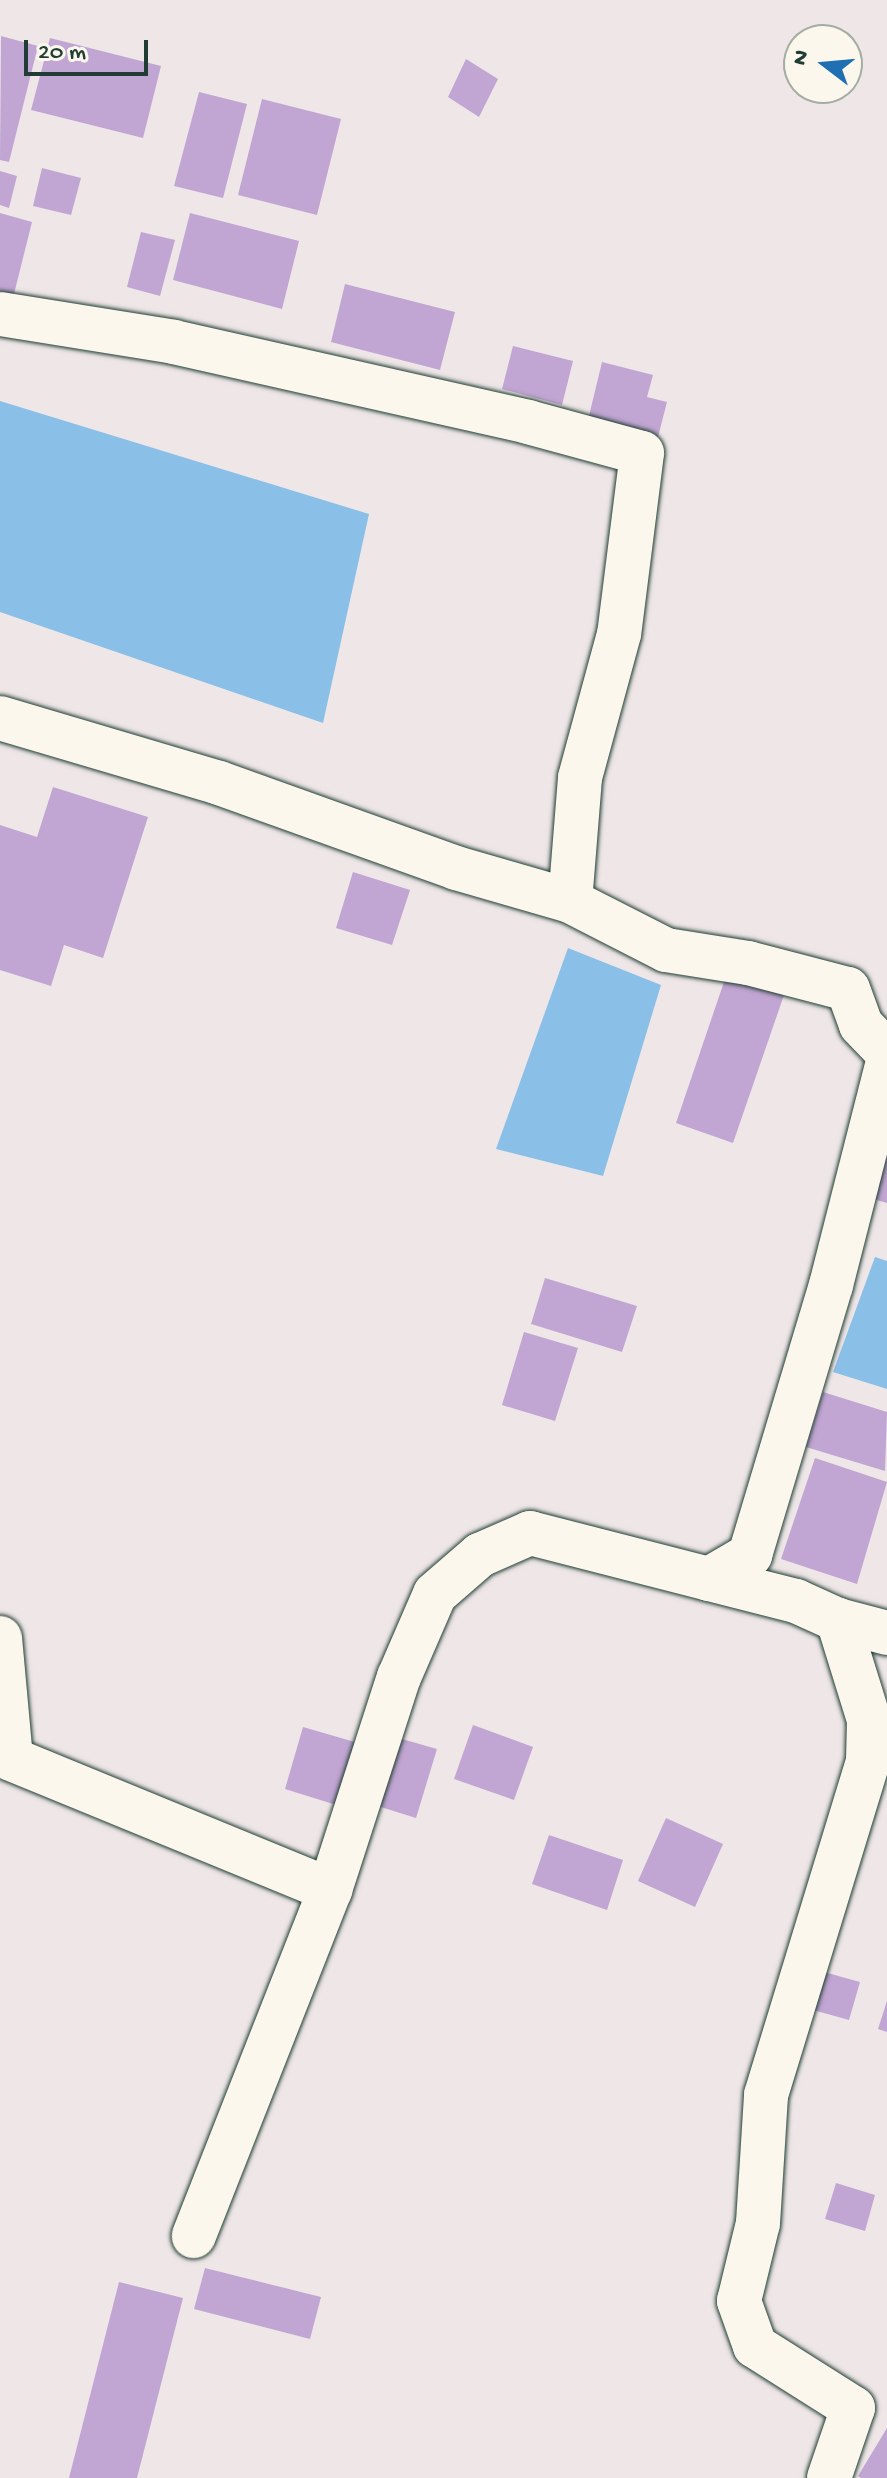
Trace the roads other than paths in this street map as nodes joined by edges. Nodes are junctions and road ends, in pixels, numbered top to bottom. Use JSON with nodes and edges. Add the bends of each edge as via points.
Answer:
{"nodes":[{"id":1,"x":0,"y":314,"type":"edge"},
{"id":2,"x":0,"y":718,"type":"edge"},
{"id":3,"x":570,"y":901,"type":"junction"},
{"id":4,"x":887,"y":1052,"type":"edge"},
{"id":5,"x":887,"y":1065,"type":"edge"},
{"id":6,"x":709,"y":1579,"type":"junction"},
{"id":7,"x":838,"y":1620,"type":"junction"},
{"id":8,"x":887,"y":1633,"type":"edge"},
{"id":9,"x":0,"y":1638,"type":"edge"},
{"id":10,"x":6,"y":1764,"type":"edge"},
{"id":11,"x":330,"y":1890,"type":"junction"},
{"id":12,"x":194,"y":2236,"type":"dead end"},
{"id":13,"x":829,"y":2478,"type":"edge"}],
"edges":[{"from":1,"to":3,"type":"street","via":[[174,342],[642,453],[619,634],[580,778]]},
{"from":2,"to":3,"type":"street","via":[[219,783],[442,863]]},
{"from":3,"to":4,"type":"street","via":[[666,950],[748,963],[848,989],[861,1025]]},
{"from":5,"to":6,"type":"street","via":[[831,1285],[750,1555]]},
{"from":6,"to":7,"type":"street","via":[[796,1601]]},
{"from":6,"to":11,"type":"street","via":[[530,1533],[480,1555],[435,1594],[399,1677]]},
{"from":7,"to":8,"type":"street"},
{"from":7,"to":13,"type":"street","via":[[869,1720],[868,1761],[766,2095],[758,2223],[739,2301],[755,2346],[853,2408]]},
{"from":9,"to":10,"type":"street"},
{"from":10,"to":11,"type":"street"},
{"from":11,"to":12,"type":"street"}]}
